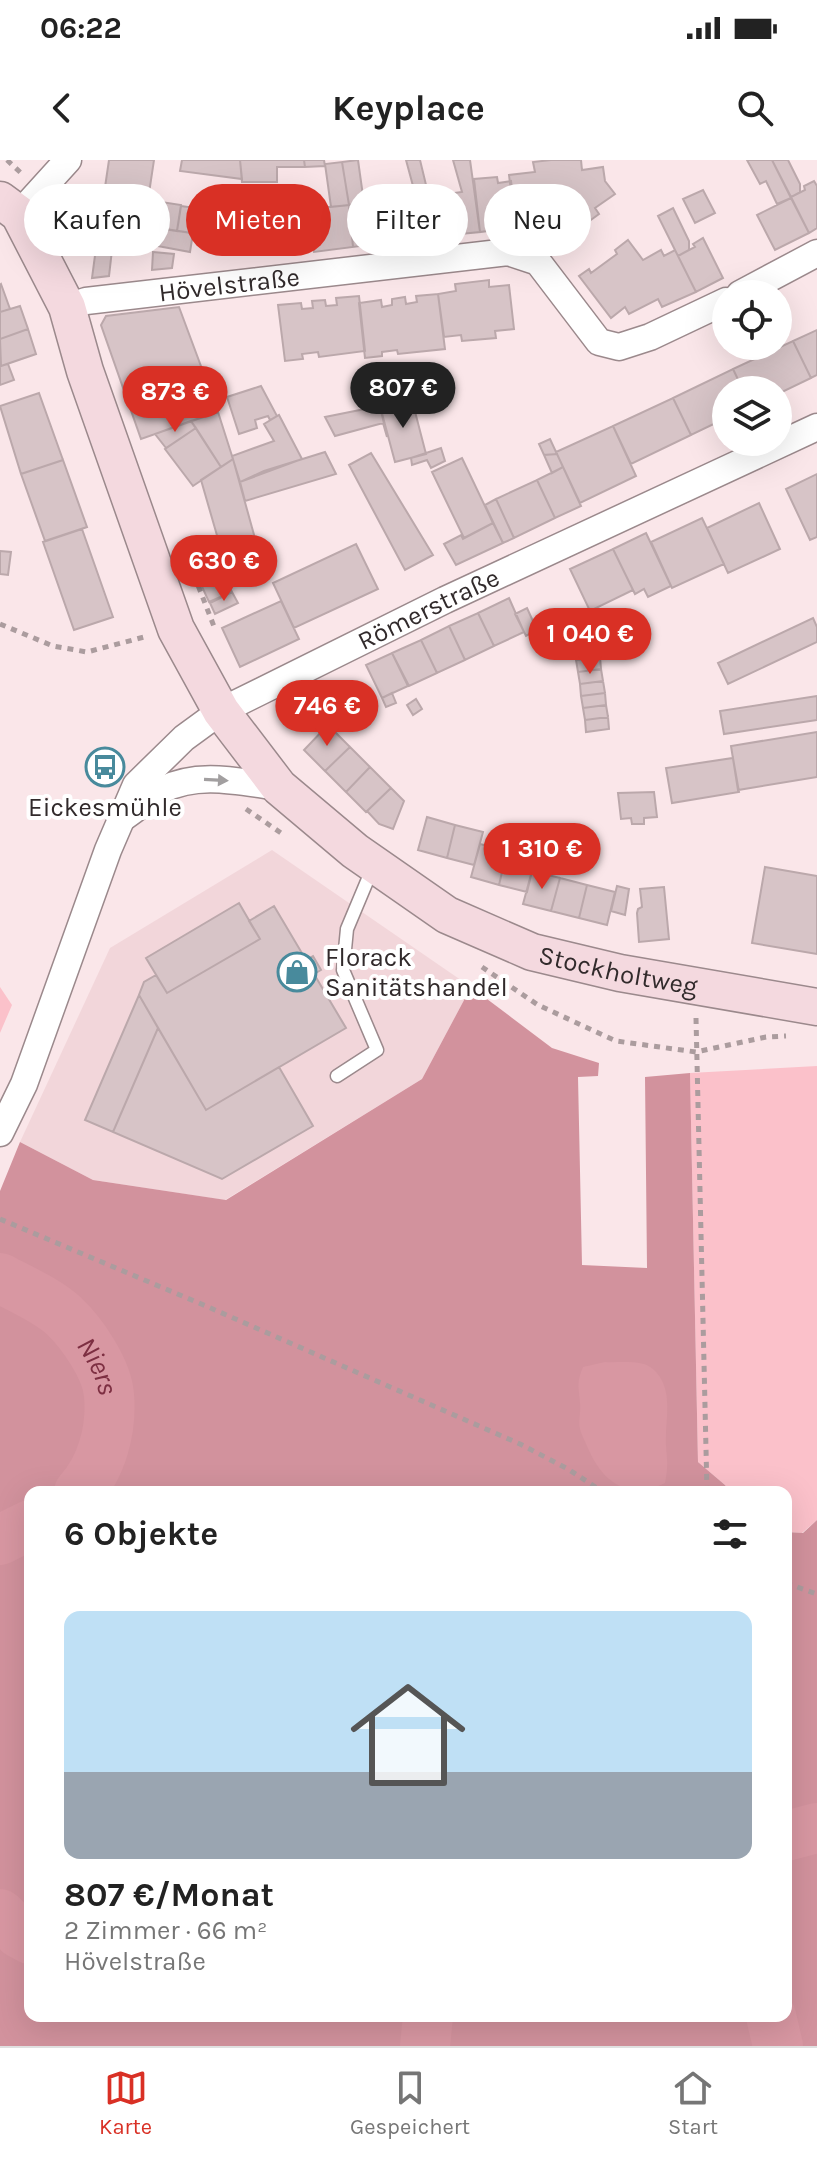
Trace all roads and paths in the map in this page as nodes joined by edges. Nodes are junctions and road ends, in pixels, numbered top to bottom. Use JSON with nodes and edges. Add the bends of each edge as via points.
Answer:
{"nodes":[{"id":1,"x":68,"y":160,"type":"edge"},
{"id":2,"x":10,"y":207,"type":"edge"},
{"id":3,"x":817,"y":253,"type":"edge"},
{"id":4,"x":766,"y":280,"type":"edge"},
{"id":5,"x":67,"y":307,"type":"junction"},
{"id":6,"x":712,"y":308,"type":"edge"},
{"id":7,"x":817,"y":427,"type":"edge"},
{"id":8,"x":0,"y":624,"type":"edge"},
{"id":9,"x":176,"y":629,"type":"junction"},
{"id":10,"x":221,"y":711,"type":"junction"},
{"id":11,"x":279,"y":787,"type":"junction"},
{"id":12,"x":121,"y":819,"type":"junction"},
{"id":13,"x":374,"y":864,"type":"junction"},
{"id":14,"x":695,"y":985,"type":"junction"},
{"id":15,"x":817,"y":1007,"type":"edge"},
{"id":16,"x":337,"y":1076,"type":"dead end"},
{"id":17,"x":0,"y":1133,"type":"edge"},
{"id":18,"x":0,"y":1219,"type":"edge"},
{"id":19,"x":594,"y":1486,"type":"edge"},
{"id":20,"x":707,"y":1486,"type":"edge"},
{"id":21,"x":792,"y":1585,"type":"edge"},
{"id":22,"x":817,"y":1594,"type":"edge"}],
"edges":[{"from":1,"to":2,"type":"street"},
{"from":2,"to":5,"type":"main road","name":"Stockholtweg"},
{"from":3,"to":4,"type":"street"},
{"from":5,"to":6,"type":"street","name":"Hövelstraße","via":[[508,252],[538,262],[599,342],[619,347]]},
{"from":5,"to":9,"type":"main road","name":"Stockholtweg"},
{"from":7,"to":10,"type":"street","name":"Römerstraße"},
{"from":8,"to":9,"type":"path","via":[[53,646],[87,652]]},
{"from":9,"to":10,"type":"main road","name":"Stockholtweg"},
{"from":10,"to":11,"type":"main road","name":"Stockholtweg"},
{"from":10,"to":12,"type":"street","name":"Römerstraße","via":[[136,785]]},
{"from":12,"to":11,"type":"street","one_way":true,"via":[[189,779]]},
{"from":11,"to":13,"type":"main road","name":"Stockholtweg"},
{"from":12,"to":17,"type":"street","name":"Römerstraße","via":[[24,1084]]},
{"from":13,"to":14,"type":"main road","name":"Stockholtweg","via":[[447,915],[532,952]]},
{"from":13,"to":16,"type":"lane","via":[[347,929],[343,970],[377,1050]]},
{"from":14,"to":15,"type":"main road","name":"Stockholtweg"},
{"from":14,"to":20,"type":"path"},
{"from":18,"to":19,"type":"path","via":[[520,1444]]},
{"from":21,"to":22,"type":"path"}]}
